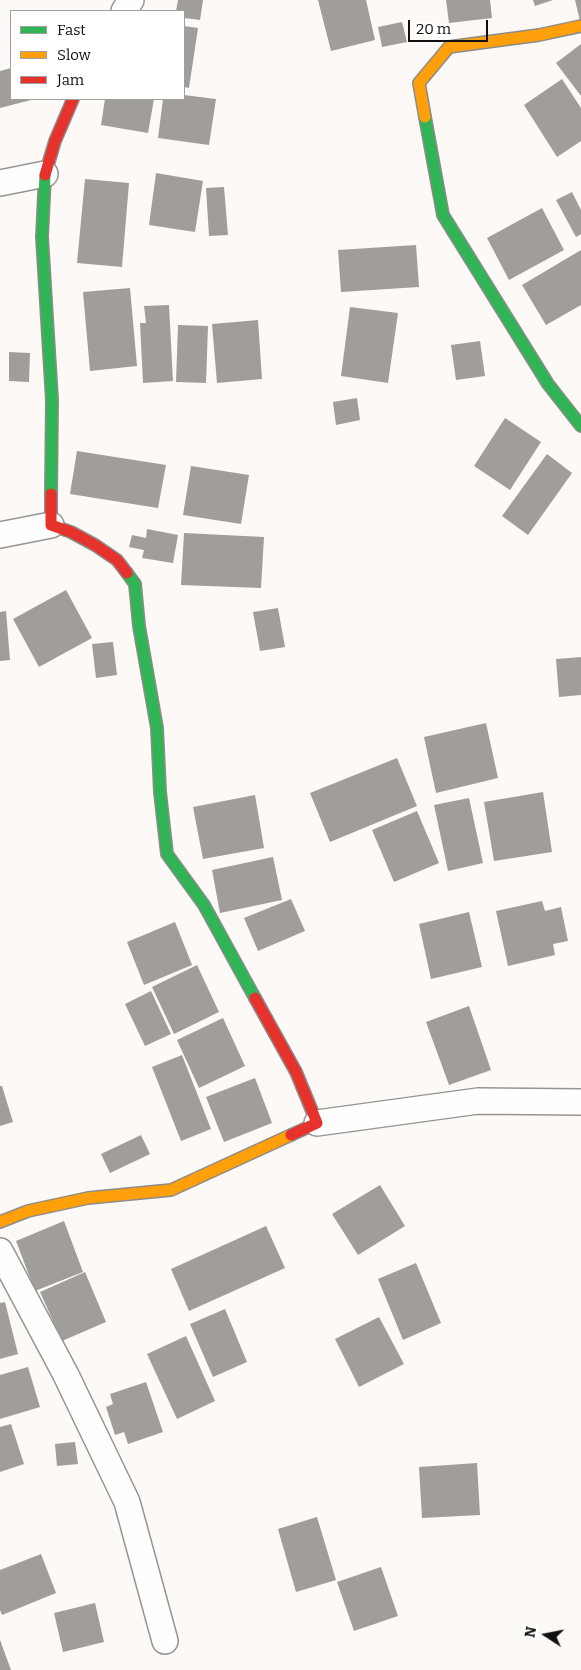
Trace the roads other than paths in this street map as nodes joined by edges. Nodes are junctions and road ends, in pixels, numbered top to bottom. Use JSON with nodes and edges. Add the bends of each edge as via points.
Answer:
{"nodes":[{"id":1,"x":581,"y":26,"type":"edge"},
{"id":2,"x":73,"y":100,"type":"edge"},
{"id":3,"x":45,"y":174,"type":"junction"},
{"id":4,"x":0,"y":183,"type":"edge"},
{"id":5,"x":581,"y":426,"type":"edge"},
{"id":6,"x":50,"y":525,"type":"junction"},
{"id":7,"x":0,"y":535,"type":"edge"},
{"id":8,"x":581,"y":1102,"type":"edge"},
{"id":9,"x":317,"y":1123,"type":"junction"},
{"id":10,"x":0,"y":1222,"type":"edge"},
{"id":11,"x":0,"y":1251,"type":"edge"},
{"id":12,"x":164,"y":1640,"type":"dead end"}],
"edges":[{"from":1,"to":5,"type":"street","via":[[449,47],[419,83],[443,215],[548,384]]},
{"from":2,"to":3,"type":"street"},
{"from":3,"to":4,"type":"street"},
{"from":3,"to":6,"type":"street","via":[[42,237],[52,400]]},
{"from":6,"to":7,"type":"street"},
{"from":6,"to":9,"type":"street","via":[[71,532],[117,560],[135,584],[157,728],[167,854],[208,914],[296,1072]]},
{"from":8,"to":9,"type":"street","via":[[478,1101]]},
{"from":9,"to":10,"type":"street","via":[[170,1190],[88,1198],[28,1211]]},
{"from":11,"to":12,"type":"street","via":[[66,1375],[127,1502]]}]}
